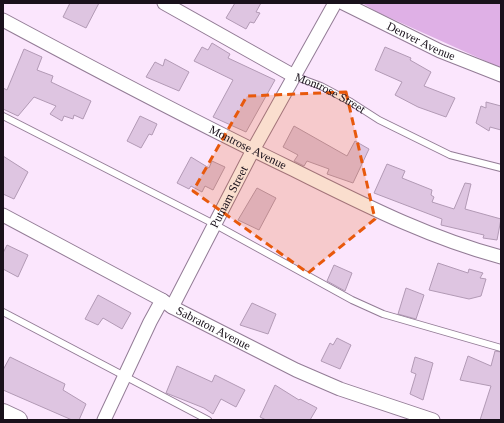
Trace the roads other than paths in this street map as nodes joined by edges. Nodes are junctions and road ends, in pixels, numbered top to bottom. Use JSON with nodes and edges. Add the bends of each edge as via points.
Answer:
{"nodes":[{"id":1,"x":164,"y":3,"type":"edge"},
{"id":2,"x":335,"y":3,"type":"edge"},
{"id":3,"x":343,"y":3,"type":"edge"},
{"id":4,"x":3,"y":20,"type":"edge"},
{"id":5,"x":501,"y":75,"type":"edge"},
{"id":6,"x":294,"y":76,"type":"junction"},
{"id":7,"x":3,"y":116,"type":"edge"},
{"id":8,"x":253,"y":150,"type":"junction"},
{"id":9,"x":501,"y":168,"type":"edge"},
{"id":10,"x":3,"y":215,"type":"edge"},
{"id":11,"x":214,"y":224,"type":"junction"},
{"id":12,"x":501,"y":257,"type":"edge"},
{"id":13,"x":167,"y":304,"type":"junction"},
{"id":14,"x":3,"y":312,"type":"edge"},
{"id":15,"x":501,"y":348,"type":"edge"},
{"id":16,"x":126,"y":377,"type":"junction"},
{"id":17,"x":3,"y":413,"type":"edge"},
{"id":18,"x":18,"y":420,"type":"edge"},
{"id":19,"x":104,"y":420,"type":"edge"},
{"id":20,"x":208,"y":420,"type":"edge"},
{"id":21,"x":433,"y":420,"type":"edge"}],
"edges":[{"from":1,"to":6,"type":"street","name":"Montrose Street"},
{"from":2,"to":6,"type":"street","name":"Putnam Street"},
{"from":3,"to":5,"type":"street","name":"Denver Avenue","via":[[440,51]]},
{"from":4,"to":8,"type":"street","name":"Montrose Avenue"},
{"from":6,"to":8,"type":"street","name":"Putnam Street"},
{"from":6,"to":9,"type":"lane","name":"Montrose Street","via":[[321,86],[379,120],[450,155]]},
{"from":7,"to":11,"type":"lane"},
{"from":8,"to":11,"type":"street","name":"Putnam Street"},
{"from":8,"to":12,"type":"street","name":"Montrose Avenue","via":[[394,219],[444,239]]},
{"from":10,"to":13,"type":"street","name":"Sabraton Avenue"},
{"from":11,"to":13,"type":"street","name":"Putnam Street"},
{"from":11,"to":15,"type":"lane","via":[[352,300],[383,314]]},
{"from":13,"to":16,"type":"street","name":"Putnam Street","via":[[150,322]]},
{"from":13,"to":21,"type":"street","name":"Sabraton Avenue","via":[[296,370],[340,389]]},
{"from":14,"to":16,"type":"lane"},
{"from":16,"to":19,"type":"street","name":"Putnam Street"},
{"from":16,"to":20,"type":"lane"},
{"from":17,"to":18,"type":"street"}]}
